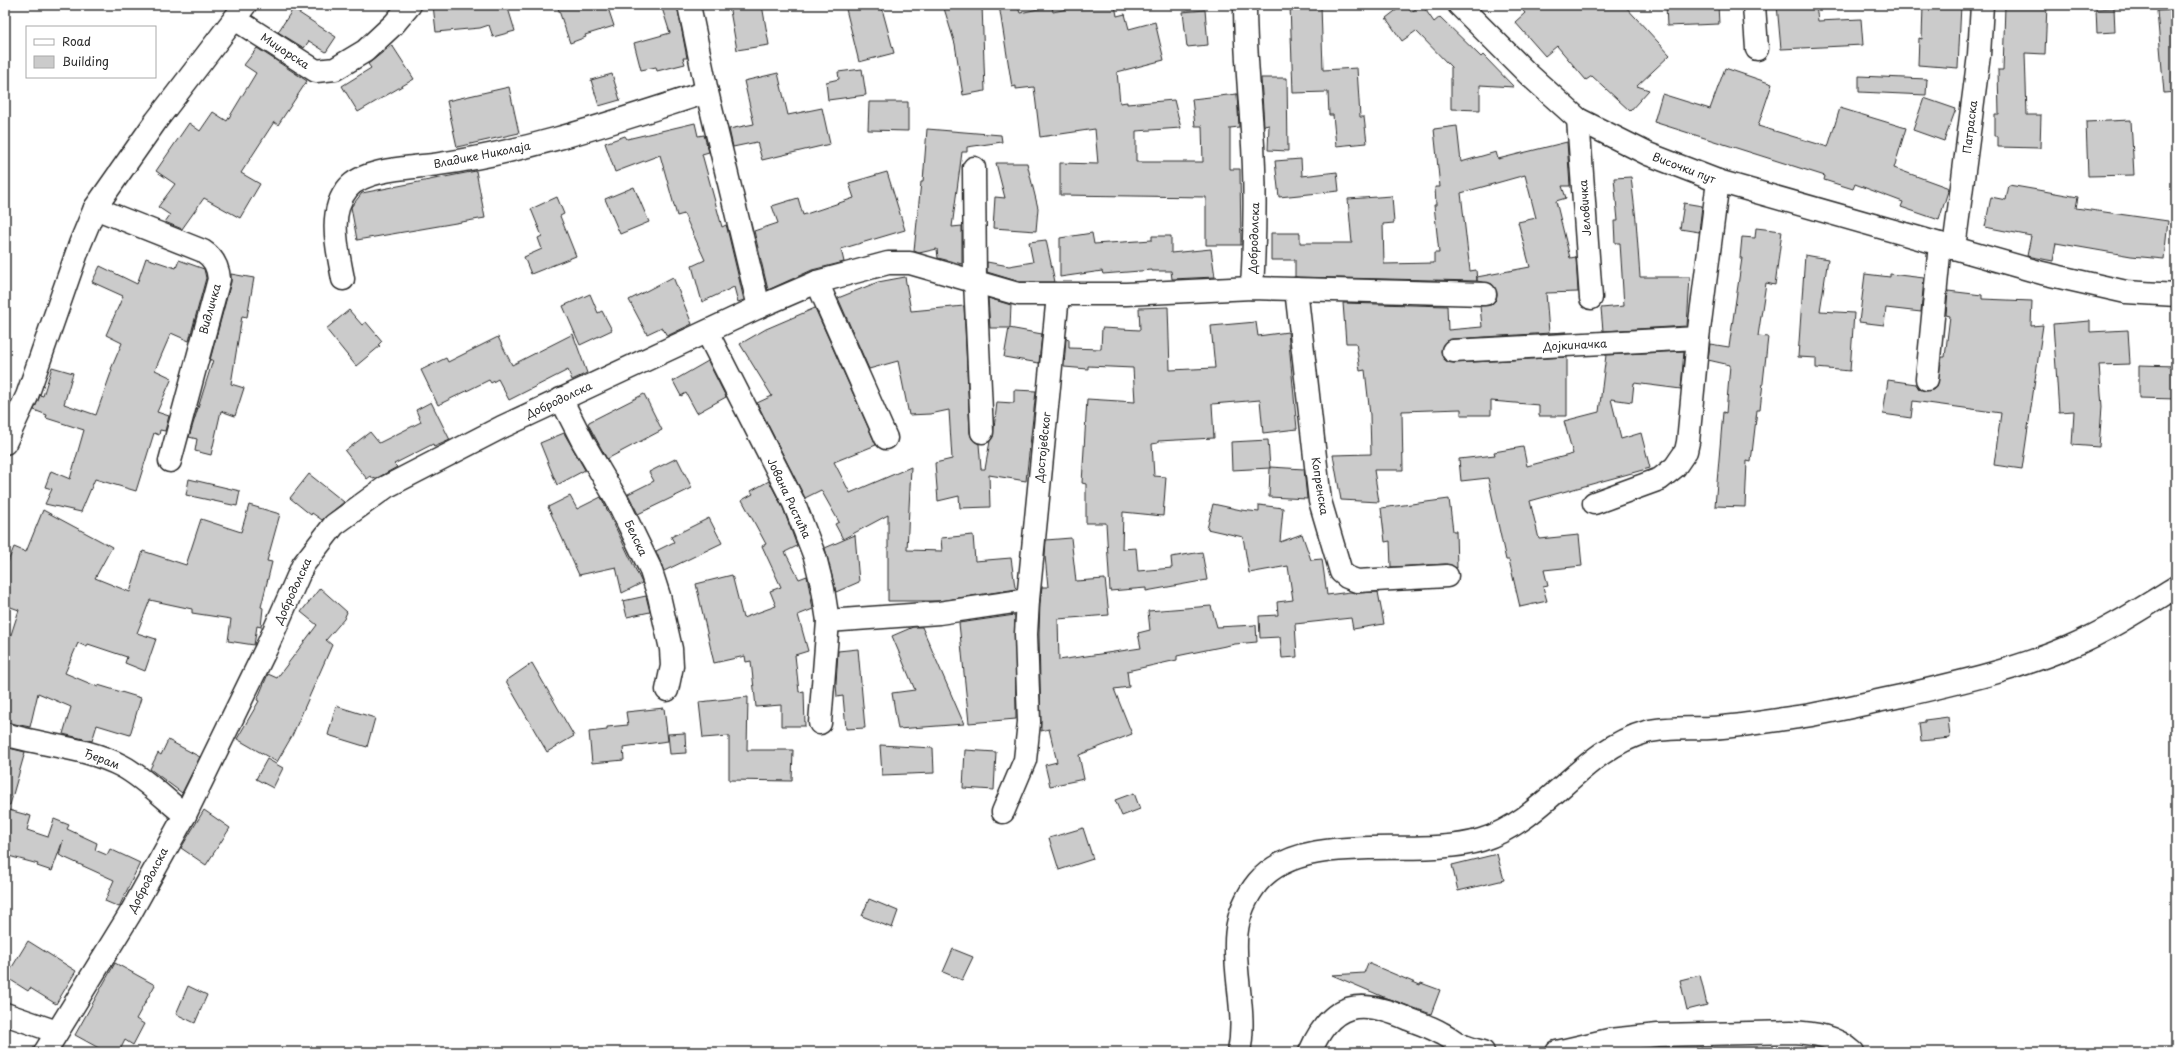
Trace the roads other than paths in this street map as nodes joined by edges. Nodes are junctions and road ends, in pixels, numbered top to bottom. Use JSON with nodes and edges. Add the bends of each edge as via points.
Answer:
{"nodes":[{"id":1,"x":410,"y":5,"type":"edge"},
{"id":2,"x":689,"y":5,"type":"edge"},
{"id":3,"x":1245,"y":5,"type":"edge"},
{"id":4,"x":1459,"y":5,"type":"edge"},
{"id":5,"x":1754,"y":5,"type":"edge"},
{"id":6,"x":1982,"y":5,"type":"edge"},
{"id":7,"x":240,"y":12,"type":"edge"},
{"id":8,"x":1757,"y":49,"type":"dead end"},
{"id":9,"x":707,"y":92,"type":"junction"},
{"id":10,"x":1578,"y":119,"type":"junction"},
{"id":11,"x":974,"y":168,"type":"dead end"},
{"id":12,"x":1718,"y":181,"type":"junction"},
{"id":13,"x":96,"y":208,"type":"junction"},
{"id":14,"x":1947,"y":246,"type":"junction"},
{"id":15,"x":343,"y":279,"type":"dead end"},
{"id":16,"x":975,"y":281,"type":"junction"},
{"id":17,"x":817,"y":282,"type":"junction"},
{"id":18,"x":1252,"y":288,"type":"junction"},
{"id":19,"x":1296,"y":289,"type":"junction"},
{"id":20,"x":1485,"y":294,"type":"dead end"},
{"id":21,"x":2176,"y":294,"type":"edge"},
{"id":22,"x":1058,"y":295,"type":"junction"},
{"id":23,"x":1591,"y":298,"type":"dead end"},
{"id":24,"x":759,"y":307,"type":"junction"},
{"id":25,"x":707,"y":332,"type":"junction"},
{"id":26,"x":1698,"y":338,"type":"junction"},
{"id":27,"x":1453,"y":351,"type":"dead end"},
{"id":28,"x":1927,"y":379,"type":"dead end"},
{"id":29,"x":561,"y":399,"type":"junction"},
{"id":30,"x":982,"y":432,"type":"dead end"},
{"id":31,"x":886,"y":438,"type":"dead end"},
{"id":32,"x":5,"y":443,"type":"edge"},
{"id":33,"x":170,"y":461,"type":"dead end"},
{"id":34,"x":1594,"y":503,"type":"dead end"},
{"id":35,"x":1447,"y":576,"type":"dead end"},
{"id":36,"x":2176,"y":587,"type":"edge"},
{"id":37,"x":1028,"y":600,"type":"junction"},
{"id":38,"x":828,"y":621,"type":"junction"},
{"id":39,"x":667,"y":690,"type":"dead end"},
{"id":40,"x":820,"y":723,"type":"dead end"},
{"id":41,"x":5,"y":734,"type":"edge"},
{"id":42,"x":1003,"y":812,"type":"dead end"},
{"id":43,"x":185,"y":815,"type":"junction"},
{"id":44,"x":5,"y":1014,"type":"edge"},
{"id":45,"x":57,"y":1032,"type":"junction"},
{"id":46,"x":45,"y":1052,"type":"edge"},
{"id":47,"x":1240,"y":1052,"type":"edge"},
{"id":48,"x":1310,"y":1052,"type":"edge"},
{"id":49,"x":1483,"y":1052,"type":"edge"},
{"id":50,"x":1557,"y":1052,"type":"edge"},
{"id":51,"x":1853,"y":1052,"type":"edge"}],
"edges":[{"from":1,"to":7,"type":"street","name":"Миџорска","via":[[365,52],[335,69],[316,71]]},
{"from":2,"to":9,"type":"street"},
{"from":3,"to":18,"type":"street","name":"Добродолска","via":[[1256,223]]},
{"from":4,"to":10,"type":"street","name":"Височки пут","via":[[1527,73]]},
{"from":5,"to":8,"type":"street"},
{"from":6,"to":14,"type":"street","name":"Патраска","via":[[1979,55]]},
{"from":7,"to":13,"type":"street","via":[[156,121]]},
{"from":9,"to":15,"type":"street","name":"Владике Николаја","via":[[567,137],[459,161],[369,174],[348,188],[338,203],[337,246]]},
{"from":9,"to":24,"type":"street"},
{"from":10,"to":12,"type":"street","name":"Височки пут","via":[[1648,154]]},
{"from":10,"to":23,"type":"street","name":"Јеловичка"},
{"from":11,"to":16,"type":"street"},
{"from":12,"to":14,"type":"street","name":"Височки пут"},
{"from":12,"to":26,"type":"street"},
{"from":13,"to":32,"type":"street","via":[[80,244],[27,396]]},
{"from":13,"to":33,"type":"street","name":"Видличка","via":[[203,251],[209,255],[218,270],[219,279]]},
{"from":14,"to":21,"type":"street","name":"Височки пут","via":[[2085,284],[2126,292]]},
{"from":14,"to":28,"type":"street","name":"Патраска"},
{"from":16,"to":17,"type":"street","name":"Добродолска","via":[[910,263],[888,263]]},
{"from":16,"to":22,"type":"street","name":"Добродолска","via":[[1018,294]]},
{"from":16,"to":30,"type":"street"},
{"from":17,"to":24,"type":"street","name":"Добродолска"},
{"from":17,"to":31,"type":"street"},
{"from":18,"to":19,"type":"street"},
{"from":18,"to":22,"type":"street","name":"Добродолска"},
{"from":19,"to":20,"type":"street"},
{"from":19,"to":35,"type":"street","name":"Копренска","via":[[1320,501],[1341,572],[1358,581]]},
{"from":22,"to":37,"type":"street","name":"Достојевског"},
{"from":24,"to":25,"type":"street","name":"Добродолска"},
{"from":25,"to":29,"type":"street","name":"Добродолска"},
{"from":25,"to":38,"type":"street","name":"Јована Ристића","via":[[806,530],[823,589]]},
{"from":26,"to":27,"type":"street","name":"Дојкиначка"},
{"from":26,"to":34,"type":"street","via":[[1688,442],[1681,459],[1660,479]]},
{"from":29,"to":39,"type":"street","name":"Белска","via":[[624,514],[650,568],[671,649],[672,666]]},
{"from":29,"to":43,"type":"street","name":"Добродолска","via":[[386,487],[334,525],[303,565],[266,649]]},
{"from":36,"to":47,"type":"street","via":[[2110,628],[2028,663],[1832,713],[1742,725],[1671,728],[1624,740],[1602,752],[1528,815],[1506,830],[1484,839],[1455,847],[1328,849],[1289,859],[1273,868],[1260,880],[1248,895],[1239,916],[1236,934],[1241,1020]]},
{"from":37,"to":38,"type":"street","via":[[939,613]]},
{"from":37,"to":42,"type":"street","name":"Достојевског","via":[[1026,634],[1029,722],[1026,753]]},
{"from":38,"to":40,"type":"street","name":"Јована Ристића"},
{"from":41,"to":43,"type":"street","name":"Ђерам","via":[[28,742],[75,749],[123,767]]},
{"from":43,"to":45,"type":"street","name":"Добродолска","via":[[130,914]]},
{"from":44,"to":45,"type":"street"},
{"from":45,"to":46,"type":"street","name":"Добродолска"},
{"from":48,"to":49,"type":"street","via":[[1323,1026],[1334,1017],[1346,1010],[1370,1006],[1394,1013]]},
{"from":50,"to":51,"type":"street","via":[[1609,1040],[1658,1035],[1791,1032],[1811,1033],[1830,1038]]}]}
